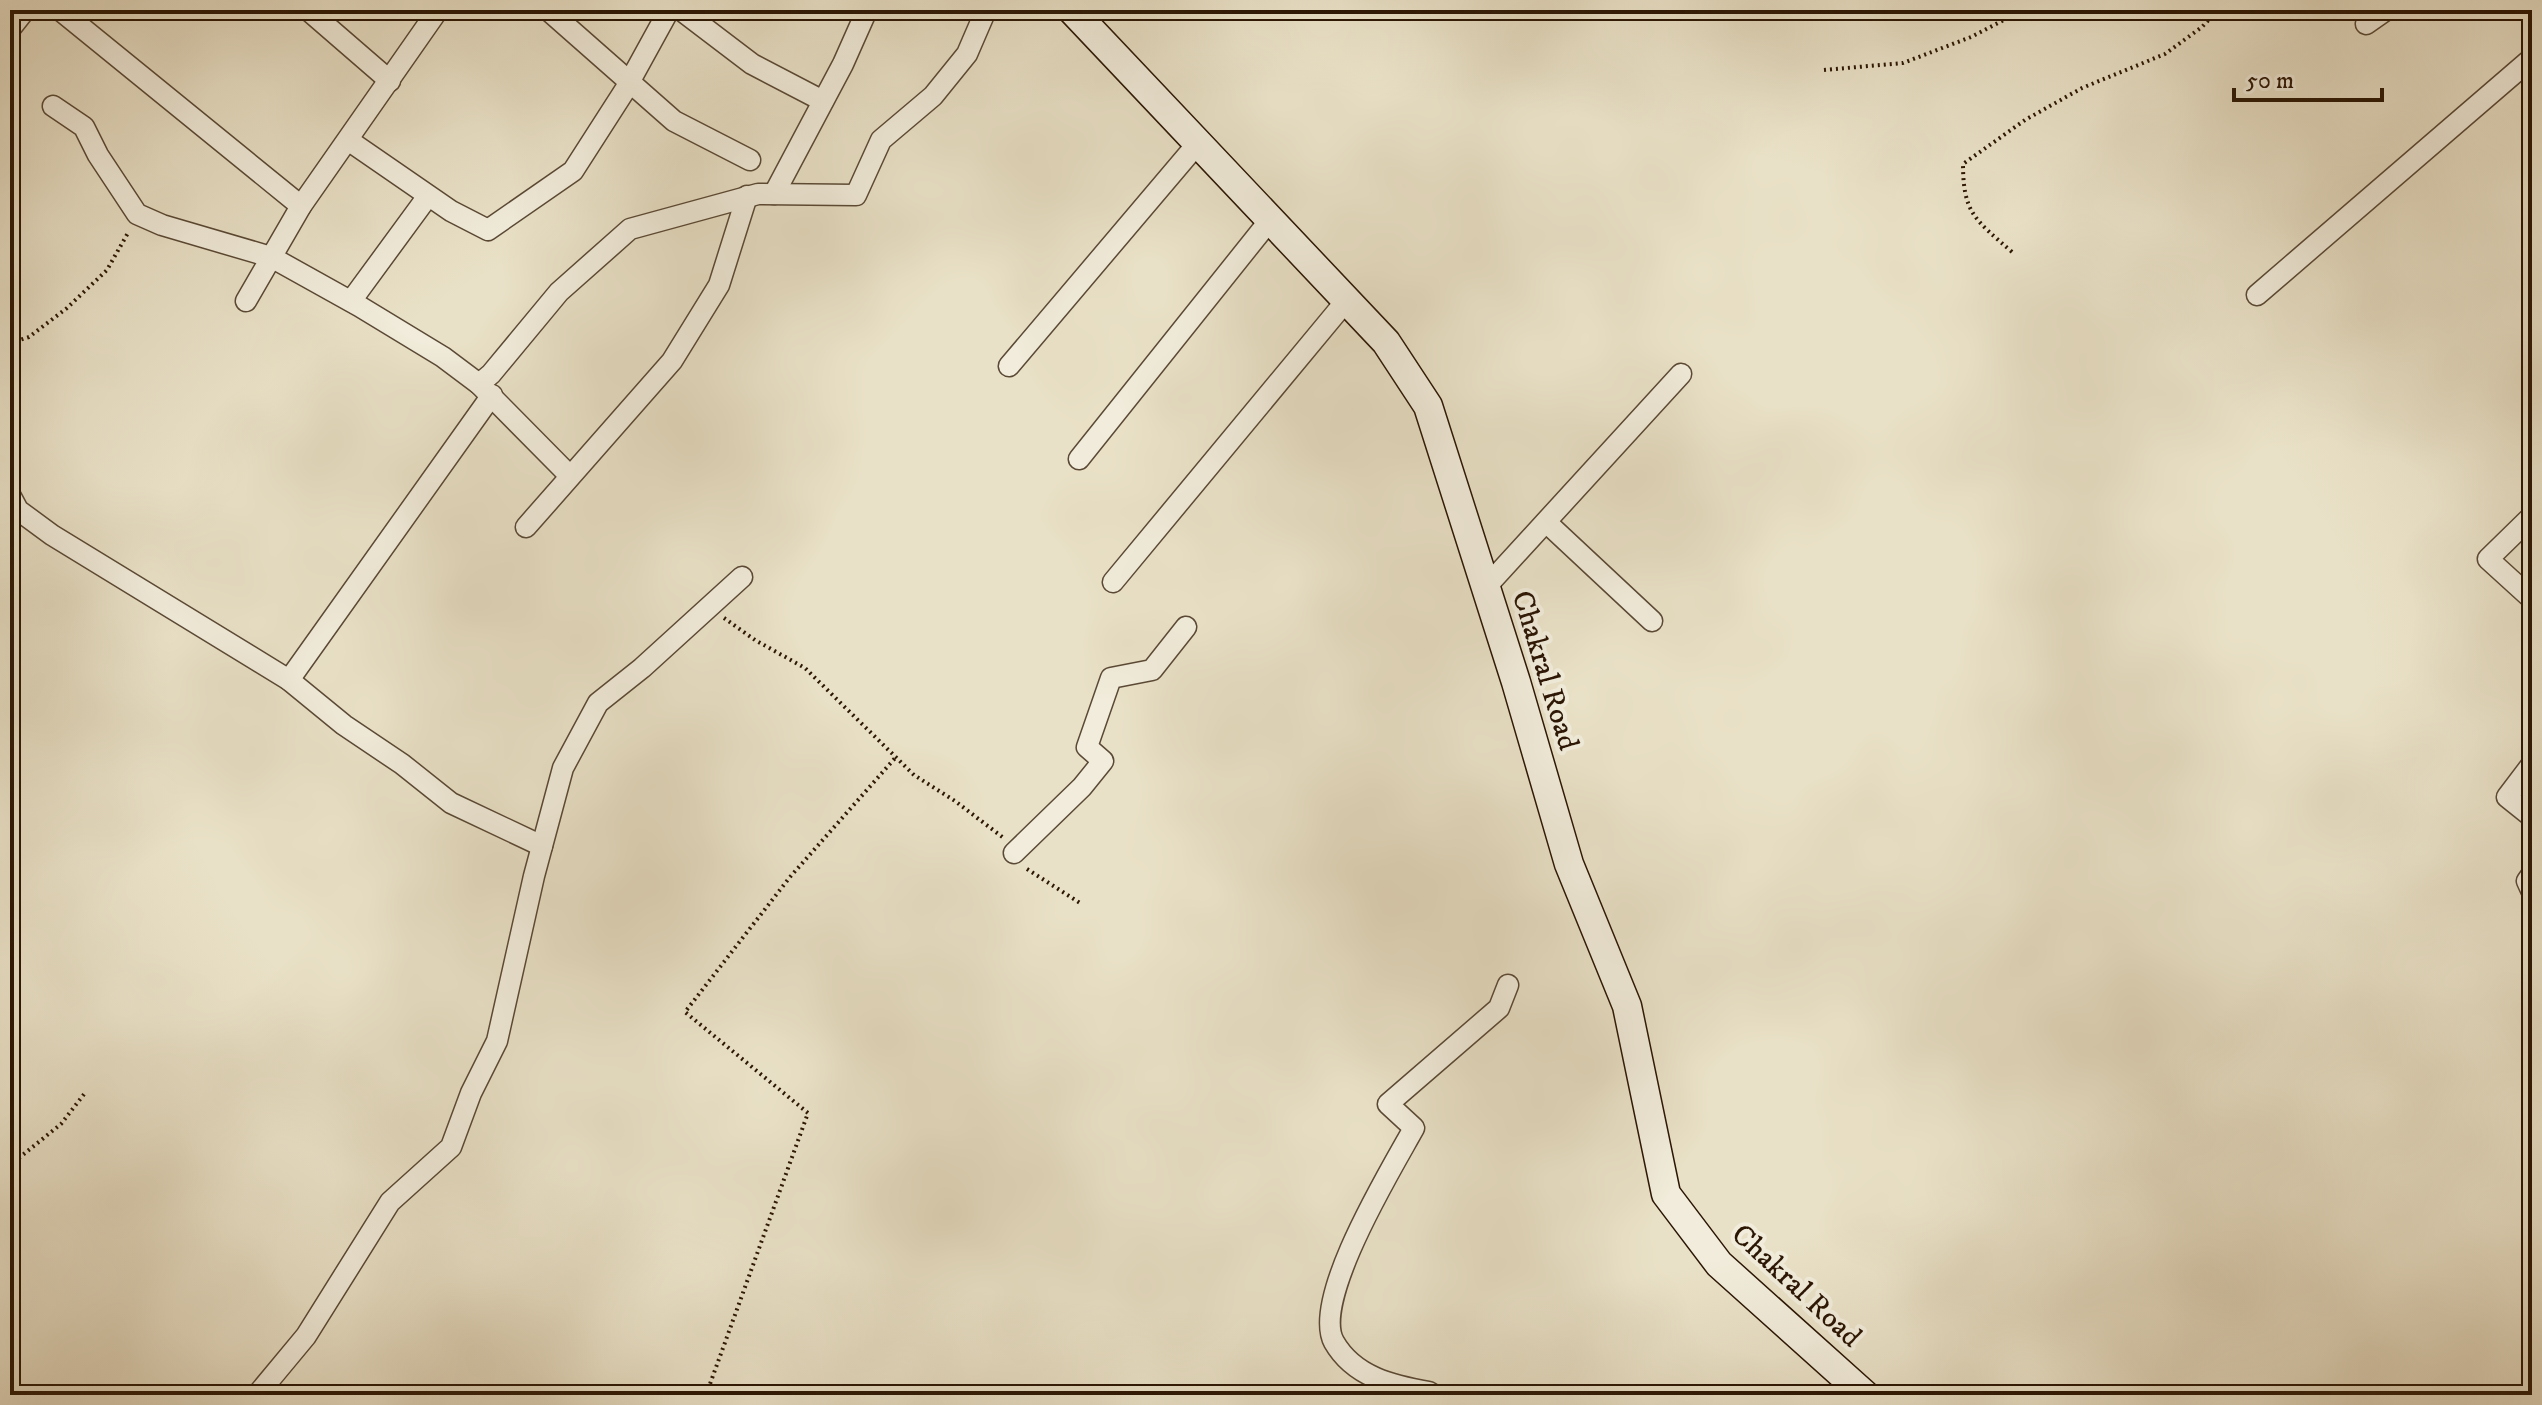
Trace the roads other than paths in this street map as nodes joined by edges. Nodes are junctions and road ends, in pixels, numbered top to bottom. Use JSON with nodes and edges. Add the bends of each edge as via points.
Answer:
{"nodes":[{"id":1,"x":25,"y":10,"type":"edge"},
{"id":2,"x":60,"y":10,"type":"edge"},
{"id":3,"x":308,"y":10,"type":"edge"},
{"id":4,"x":438,"y":10,"type":"edge"},
{"id":5,"x":548,"y":10,"type":"edge"},
{"id":6,"x":669,"y":10,"type":"edge"},
{"id":7,"x":681,"y":10,"type":"edge"},
{"id":8,"x":867,"y":10,"type":"edge"},
{"id":9,"x":986,"y":10,"type":"edge"},
{"id":10,"x":1072,"y":10,"type":"edge"},
{"id":11,"x":2386,"y":10,"type":"edge"},
{"id":12,"x":2366,"y":24,"type":"dead end"},
{"id":13,"x":10,"y":29,"type":"edge"},
{"id":14,"x":2532,"y":58,"type":"edge"},
{"id":15,"x":390,"y":81,"type":"junction"},
{"id":16,"x":629,"y":83,"type":"junction"},
{"id":17,"x":823,"y":101,"type":"junction"},
{"id":18,"x":53,"y":106,"type":"dead end"},
{"id":19,"x":348,"y":140,"type":"junction"},
{"id":20,"x":1198,"y":143,"type":"junction"},
{"id":21,"x":750,"y":160,"type":"dead end"},
{"id":22,"x":774,"y":194,"type":"junction"},
{"id":23,"x":428,"y":196,"type":"junction"},
{"id":24,"x":747,"y":196,"type":"junction"},
{"id":25,"x":301,"y":206,"type":"junction"},
{"id":26,"x":1270,"y":220,"type":"junction"},
{"id":27,"x":271,"y":257,"type":"junction"},
{"id":28,"x":2257,"y":295,"type":"dead end"},
{"id":29,"x":246,"y":301,"type":"dead end"},
{"id":30,"x":351,"y":301,"type":"junction"},
{"id":31,"x":1346,"y":301,"type":"junction"},
{"id":32,"x":1009,"y":366,"type":"dead end"},
{"id":33,"x":1681,"y":374,"type":"dead end"},
{"id":34,"x":485,"y":390,"type":"junction"},
{"id":35,"x":1079,"y":459,"type":"dead end"},
{"id":36,"x":570,"y":476,"type":"junction"},
{"id":37,"x":10,"y":495,"type":"edge"},
{"id":38,"x":2532,"y":516,"type":"edge"},
{"id":39,"x":1546,"y":522,"type":"junction"},
{"id":40,"x":526,"y":527,"type":"dead end"},
{"id":41,"x":742,"y":577,"type":"dead end"},
{"id":42,"x":1113,"y":582,"type":"dead end"},
{"id":43,"x":1486,"y":587,"type":"junction"},
{"id":44,"x":2532,"y":599,"type":"edge"},
{"id":45,"x":1652,"y":621,"type":"dead end"},
{"id":46,"x":1186,"y":627,"type":"dead end"},
{"id":47,"x":289,"y":680,"type":"junction"},
{"id":48,"x":2532,"y":764,"type":"edge"},
{"id":49,"x":2532,"y":817,"type":"edge"},
{"id":50,"x":542,"y":846,"type":"junction"},
{"id":51,"x":1014,"y":853,"type":"road end"},
{"id":52,"x":2532,"y":874,"type":"edge"},
{"id":53,"x":2532,"y":892,"type":"edge"},
{"id":54,"x":1508,"y":985,"type":"dead end"},
{"id":55,"x":282,"y":1365,"type":"junction"},
{"id":56,"x":257,"y":1395,"type":"edge"},
{"id":57,"x":274,"y":1395,"type":"edge"},
{"id":58,"x":1434,"y":1395,"type":"edge"},
{"id":59,"x":1865,"y":1395,"type":"edge"}],
"edges":[{"from":1,"to":13,"type":"street"},
{"from":2,"to":25,"type":"street"},
{"from":3,"to":15,"type":"street"},
{"from":4,"to":15,"type":"street"},
{"from":5,"to":16,"type":"street"},
{"from":6,"to":16,"type":"street"},
{"from":7,"to":17,"type":"street","via":[[752,64]]},
{"from":8,"to":17,"type":"street"},
{"from":9,"to":22,"type":"street","via":[[967,54],[933,96],[881,140],[856,195]]},
{"from":10,"to":20,"type":"street","name":"Chakral Road"},
{"from":11,"to":12,"type":"street"},
{"from":14,"to":28,"type":"street"},
{"from":15,"to":19,"type":"street"},
{"from":16,"to":21,"type":"street","via":[[674,121]]},
{"from":16,"to":23,"type":"street","via":[[573,171],[488,230]]},
{"from":17,"to":22,"type":"street"},
{"from":18,"to":27,"type":"street","via":[[84,127],[137,214]]},
{"from":19,"to":23,"type":"street"},
{"from":19,"to":25,"type":"street"},
{"from":20,"to":26,"type":"street","name":"Chakral Road"},
{"from":20,"to":32,"type":"street"},
{"from":22,"to":24,"type":"street"},
{"from":23,"to":30,"type":"street"},
{"from":24,"to":34,"type":"street","via":[[630,229],[559,292],[491,374]]},
{"from":24,"to":36,"type":"street","via":[[719,285],[672,361]]},
{"from":25,"to":27,"type":"street"},
{"from":26,"to":31,"type":"street","name":"Chakral Road"},
{"from":26,"to":35,"type":"street"},
{"from":27,"to":29,"type":"street"},
{"from":27,"to":30,"type":"street"},
{"from":30,"to":34,"type":"street","via":[[443,357]]},
{"from":31,"to":42,"type":"street"},
{"from":31,"to":43,"type":"street","name":"Chakral Road","via":[[1386,342],[1428,406]]},
{"from":33,"to":39,"type":"street"},
{"from":34,"to":36,"type":"street"},
{"from":34,"to":47,"type":"street"},
{"from":36,"to":40,"type":"street"},
{"from":37,"to":47,"type":"street","via":[[18,510],[52,535]]},
{"from":38,"to":44,"type":"street","via":[[2488,559]]},
{"from":39,"to":43,"type":"street"},
{"from":39,"to":45,"type":"street"},
{"from":41,"to":50,"type":"street","via":[[598,703],[563,768]]},
{"from":43,"to":59,"type":"street","name":"Chakral Road","via":[[1569,864],[1627,1006],[1666,1194],[1719,1264]]},
{"from":46,"to":51,"type":"street","via":[[1152,670],[1111,678],[1087,747],[1103,761]]},
{"from":47,"to":50,"type":"street","via":[[451,803]]},
{"from":48,"to":49,"type":"street","via":[[2507,797]]},
{"from":50,"to":55,"type":"street","via":[[497,1041],[451,1147],[390,1202]]},
{"from":52,"to":53,"type":"street","via":[[2527,881]]},
{"from":54,"to":58,"type":"street","via":[[1499,1008],[1388,1104],[1414,1128],[1355,1233],[1328,1320],[1334,1341],[1353,1365],[1389,1385]]},
{"from":55,"to":56,"type":"street"},
{"from":55,"to":57,"type":"street"}]}
